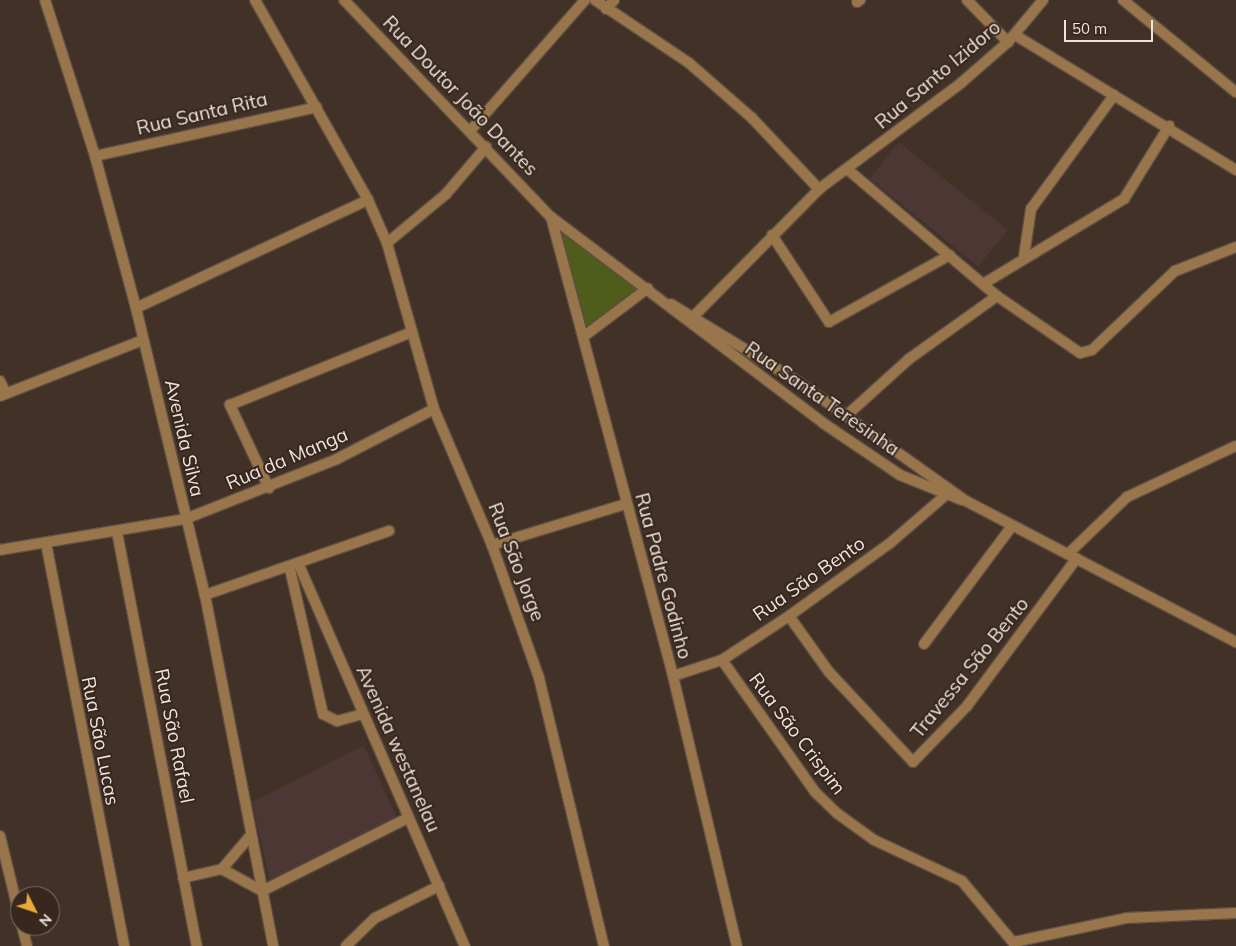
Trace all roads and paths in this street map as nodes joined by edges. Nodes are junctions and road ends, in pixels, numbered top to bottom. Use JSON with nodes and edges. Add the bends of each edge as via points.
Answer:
{"nodes":[{"id":1,"x":45,"y":0,"type":"edge"},
{"id":2,"x":255,"y":0,"type":"edge"},
{"id":3,"x":344,"y":0,"type":"edge"},
{"id":4,"x":585,"y":0,"type":"edge"},
{"id":5,"x":595,"y":0,"type":"edge"},
{"id":6,"x":614,"y":0,"type":"edge"},
{"id":7,"x":967,"y":0,"type":"edge"},
{"id":8,"x":1043,"y":0,"type":"edge"},
{"id":9,"x":1124,"y":0,"type":"edge"},
{"id":10,"x":606,"y":9,"type":"junction"},
{"id":11,"x":1012,"y":38,"type":"junction"},
{"id":12,"x":1236,"y":92,"type":"edge"},
{"id":13,"x":1114,"y":95,"type":"junction"},
{"id":14,"x":317,"y":107,"type":"junction"},
{"id":15,"x":1169,"y":126,"type":"junction"},
{"id":16,"x":470,"y":131,"type":"junction"},
{"id":17,"x":486,"y":147,"type":"junction"},
{"id":18,"x":95,"y":156,"type":"junction"},
{"id":19,"x":847,"y":169,"type":"junction"},
{"id":20,"x":1236,"y":170,"type":"edge"},
{"id":21,"x":819,"y":189,"type":"junction"},
{"id":22,"x":368,"y":200,"type":"junction"},
{"id":23,"x":551,"y":217,"type":"junction"},
{"id":24,"x":772,"y":234,"type":"junction"},
{"id":25,"x":387,"y":243,"type":"junction"},
{"id":26,"x":1236,"y":247,"type":"edge"},
{"id":27,"x":950,"y":255,"type":"junction"},
{"id":28,"x":1024,"y":256,"type":"junction"},
{"id":29,"x":983,"y":284,"type":"junction"},
{"id":30,"x":648,"y":288,"type":"junction"},
{"id":31,"x":997,"y":296,"type":"junction"},
{"id":32,"x":136,"y":308,"type":"junction"},
{"id":33,"x":691,"y":318,"type":"junction"},
{"id":34,"x":412,"y":332,"type":"junction"},
{"id":35,"x":583,"y":337,"type":"junction"},
{"id":36,"x":143,"y":340,"type":"junction"},
{"id":37,"x":0,"y":381,"type":"edge"},
{"id":38,"x":3,"y":395,"type":"edge"},
{"id":39,"x":434,"y":409,"type":"junction"},
{"id":40,"x":847,"y":415,"type":"junction"},
{"id":41,"x":1236,"y":446,"type":"edge"},
{"id":42,"x":270,"y":488,"type":"junction"},
{"id":43,"x":949,"y":492,"type":"junction"},
{"id":44,"x":625,"y":504,"type":"junction"},
{"id":45,"x":185,"y":519,"type":"junction"},
{"id":46,"x":1012,"y":526,"type":"junction"},
{"id":47,"x":389,"y":531,"type":"dead end"},
{"id":48,"x":117,"y":532,"type":"junction"},
{"id":49,"x":46,"y":543,"type":"junction"},
{"id":50,"x":492,"y":545,"type":"junction"},
{"id":51,"x":0,"y":550,"type":"edge"},
{"id":52,"x":1073,"y":556,"type":"junction"},
{"id":53,"x":294,"y":567,"type":"junction"},
{"id":54,"x":205,"y":595,"type":"junction"},
{"id":55,"x":789,"y":616,"type":"junction"},
{"id":56,"x":1236,"y":642,"type":"edge"},
{"id":57,"x":924,"y":644,"type":"dead end"},
{"id":58,"x":722,"y":660,"type":"junction"},
{"id":59,"x":672,"y":676,"type":"junction"},
{"id":60,"x":363,"y":714,"type":"junction"},
{"id":61,"x":408,"y":818,"type":"junction"},
{"id":62,"x":251,"y":835,"type":"junction"},
{"id":63,"x":0,"y":836,"type":"edge"},
{"id":64,"x":222,"y":869,"type":"junction"},
{"id":65,"x":184,"y":878,"type":"junction"},
{"id":66,"x":12,"y":886,"type":"edge"},
{"id":67,"x":439,"y":886,"type":"junction"},
{"id":68,"x":262,"y":891,"type":"junction"},
{"id":69,"x":1236,"y":913,"type":"edge"},
{"id":70,"x":1015,"y":944,"type":"edge"},
{"id":71,"x":124,"y":946,"type":"edge"},
{"id":72,"x":196,"y":946,"type":"edge"},
{"id":73,"x":273,"y":946,"type":"edge"},
{"id":74,"x":346,"y":946,"type":"edge"},
{"id":75,"x":465,"y":946,"type":"edge"},
{"id":76,"x":604,"y":946,"type":"edge"},
{"id":77,"x":737,"y":946,"type":"edge"}],
"edges":[{"from":1,"to":18,"type":"street","name":"Avenida Silva"},
{"from":2,"to":14,"type":"street","name":"Rua São Jorge"},
{"from":3,"to":16,"type":"street","name":"Rua Doutor João Dantes"},
{"from":4,"to":16,"type":"street"},
{"from":5,"to":10,"type":"street"},
{"from":6,"to":10,"type":"street"},
{"from":7,"to":11,"type":"street"},
{"from":8,"to":11,"type":"street","name":"Rua Santo Izidoro"},
{"from":9,"to":12,"type":"street"},
{"from":10,"to":21,"type":"street","via":[[689,63],[752,118]]},
{"from":11,"to":13,"type":"street"},
{"from":11,"to":19,"type":"street","name":"Rua Santo Izidoro"},
{"from":13,"to":15,"type":"street"},
{"from":13,"to":28,"type":"street","via":[[1031,209]]},
{"from":14,"to":18,"type":"street","name":"Rua Santa Rita"},
{"from":14,"to":22,"type":"street","name":"Rua São Jorge"},
{"from":15,"to":20,"type":"street"},
{"from":15,"to":28,"type":"street","via":[[1124,199]]},
{"from":16,"to":17,"type":"street","name":"Rua Doutor João Dantes"},
{"from":17,"to":23,"type":"street","name":"Rua Doutor João Dantes"},
{"from":17,"to":25,"type":"street","via":[[446,194]]},
{"from":18,"to":32,"type":"street","name":"Avenida Silva"},
{"from":19,"to":21,"type":"street","name":"Rua Santo Izidoro"},
{"from":19,"to":27,"type":"street"},
{"from":21,"to":24,"type":"street","name":"Rua Santo Izidoro"},
{"from":22,"to":25,"type":"street","name":"Rua São Jorge"},
{"from":22,"to":32,"type":"street"},
{"from":23,"to":30,"type":"street","name":"Rua Santa Teresinha"},
{"from":23,"to":35,"type":"street","name":"Rua Padre Godinho"},
{"from":24,"to":27,"type":"street","via":[[829,322]]},
{"from":24,"to":33,"type":"street","name":"Rua Santo Izidoro"},
{"from":25,"to":34,"type":"street","name":"Rua São Jorge"},
{"from":26,"to":31,"type":"street","via":[[1174,270],[1092,350],[1073,350]]},
{"from":27,"to":29,"type":"street"},
{"from":28,"to":29,"type":"street"},
{"from":29,"to":31,"type":"street"},
{"from":30,"to":33,"type":"street","name":"Rua Santa Teresinha"},
{"from":30,"to":35,"type":"street"},
{"from":31,"to":40,"type":"street","via":[[909,359]]},
{"from":32,"to":36,"type":"street","name":"Avenida Silva"},
{"from":33,"to":40,"type":"street","name":"Rua Santa Teresinha"},
{"from":33,"to":43,"type":"street","name":"Rua Santa Teresinha","via":[[760,379],[900,475]]},
{"from":34,"to":39,"type":"street","name":"Rua São Jorge"},
{"from":34,"to":42,"type":"street","via":[[230,405]]},
{"from":35,"to":44,"type":"street","name":"Rua Padre Godinho"},
{"from":36,"to":38,"type":"street"},
{"from":36,"to":45,"type":"street","name":"Avenida Silva"},
{"from":37,"to":38,"type":"street"},
{"from":39,"to":42,"type":"street","name":"Rua da Manga","via":[[337,459]]},
{"from":39,"to":50,"type":"street","name":"Rua São Jorge"},
{"from":40,"to":43,"type":"street","name":"Rua Santa Teresinha"},
{"from":41,"to":52,"type":"street","via":[[1127,497]]},
{"from":42,"to":45,"type":"street","name":"Rua da Manga"},
{"from":43,"to":46,"type":"street","name":"Rua Santa Teresinha"},
{"from":43,"to":55,"type":"street","name":"Rua São Bento","via":[[889,544]]},
{"from":44,"to":50,"type":"street"},
{"from":44,"to":59,"type":"street","name":"Rua Padre Godinho"},
{"from":45,"to":48,"type":"street","name":"Rua da Manga"},
{"from":45,"to":54,"type":"street","name":"Avenida Silva"},
{"from":46,"to":52,"type":"street","name":"Rua Santa Teresinha"},
{"from":46,"to":57,"type":"street"},
{"from":47,"to":53,"type":"street"},
{"from":48,"to":49,"type":"street","name":"Rua da Manga"},
{"from":48,"to":65,"type":"street","name":"Rua São Rafael"},
{"from":49,"to":51,"type":"street","name":"Rua da Manga"},
{"from":49,"to":71,"type":"street","name":"Rua São Lucas"},
{"from":50,"to":76,"type":"street","name":"Rua São Jorge","via":[[539,678]]},
{"from":52,"to":55,"type":"street","name":"Travessa São Bento","via":[[967,706],[916,762],[906,757],[829,672]]},
{"from":52,"to":56,"type":"street","name":"Rua Santa Teresinha"},
{"from":53,"to":54,"type":"street"},
{"from":53,"to":60,"type":"street","name":"Avenida westanelau"},
{"from":53,"to":60,"type":"street","via":[[323,714],[337,721]]},
{"from":54,"to":62,"type":"street","name":"Avenida Silva"},
{"from":55,"to":58,"type":"street","name":"Rua São Bento"},
{"from":58,"to":59,"type":"street","name":"Rua São Bento"},
{"from":58,"to":70,"type":"street","name":"Rua São Crispim","via":[[815,792],[838,814],[874,840],[962,881]]},
{"from":59,"to":77,"type":"street","name":"Rua Padre Godinho"},
{"from":60,"to":61,"type":"street","name":"Avenida westanelau"},
{"from":61,"to":67,"type":"street","name":"Avenida westanelau"},
{"from":61,"to":68,"type":"street"},
{"from":62,"to":64,"type":"street"},
{"from":62,"to":68,"type":"street","name":"Avenida Silva"},
{"from":63,"to":66,"type":"street"},
{"from":64,"to":65,"type":"street"},
{"from":64,"to":68,"type":"street"},
{"from":65,"to":72,"type":"street","name":"Rua São Rafael"},
{"from":67,"to":74,"type":"street","via":[[375,918]]},
{"from":67,"to":75,"type":"street","name":"Avenida westanelau"},
{"from":68,"to":73,"type":"street","name":"Avenida Silva"},
{"from":69,"to":70,"type":"street","via":[[1128,918]]}]}
